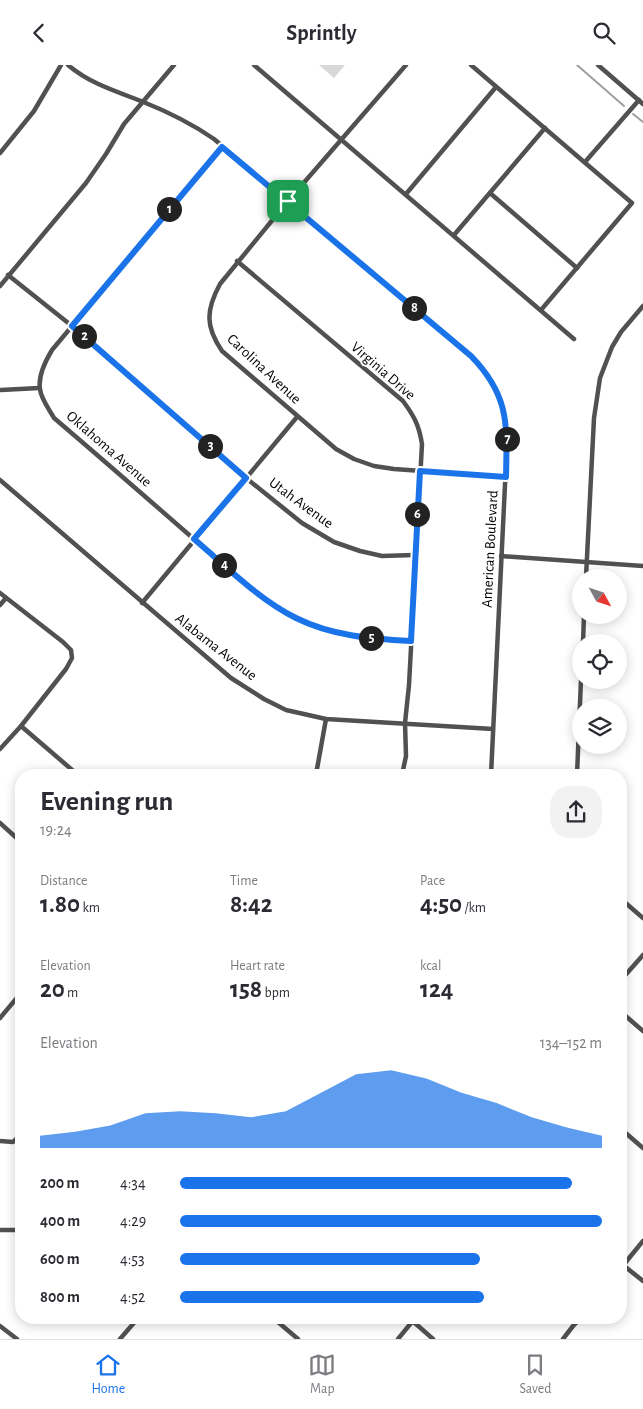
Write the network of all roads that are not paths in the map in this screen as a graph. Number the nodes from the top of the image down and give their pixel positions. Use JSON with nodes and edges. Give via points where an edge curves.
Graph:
{"nodes":[{"id":1,"x":61,"y":65,"type":"edge"},
{"id":2,"x":68,"y":65,"type":"edge"},
{"id":3,"x":174,"y":65,"type":"edge"},
{"id":4,"x":254,"y":65,"type":"edge"},
{"id":5,"x":406,"y":65,"type":"edge"},
{"id":6,"x":472,"y":65,"type":"edge"},
{"id":7,"x":598,"y":65,"type":"edge"},
{"id":8,"x":496,"y":87,"type":"junction"},
{"id":9,"x":142,"y":102,"type":"junction"},
{"id":10,"x":641,"y":102,"type":"edge"},
{"id":11,"x":545,"y":129,"type":"junction"},
{"id":12,"x":342,"y":140,"type":"junction"},
{"id":13,"x":222,"y":147,"type":"junction"},
{"id":14,"x":0,"y":153,"type":"edge"},
{"id":15,"x":585,"y":162,"type":"junction"},
{"id":16,"x":490,"y":193,"type":"junction"},
{"id":17,"x":406,"y":194,"type":"junction"},
{"id":18,"x":288,"y":201,"type":"junction"},
{"id":19,"x":454,"y":235,"type":"junction"},
{"id":20,"x":237,"y":261,"type":"junction"},
{"id":21,"x":577,"y":268,"type":"junction"},
{"id":22,"x":8,"y":275,"type":"junction"},
{"id":23,"x":0,"y":285,"type":"edge"},
{"id":24,"x":643,"y":305,"type":"edge"},
{"id":25,"x":541,"y":310,"type":"junction"},
{"id":26,"x":72,"y":326,"type":"junction"},
{"id":27,"x":574,"y":339,"type":"dead end"},
{"id":28,"x":40,"y":388,"type":"junction"},
{"id":29,"x":2,"y":390,"type":"dead end"},
{"id":30,"x":297,"y":417,"type":"junction"},
{"id":31,"x":420,"y":471,"type":"junction"},
{"id":32,"x":506,"y":477,"type":"junction"},
{"id":33,"x":246,"y":478,"type":"junction"},
{"id":34,"x":0,"y":480,"type":"edge"},
{"id":35,"x":194,"y":539,"type":"junction"},
{"id":36,"x":414,"y":555,"type":"junction"},
{"id":37,"x":501,"y":557,"type":"junction"},
{"id":38,"x":587,"y":561,"type":"junction"},
{"id":39,"x":643,"y":566,"type":"edge"},
{"id":40,"x":586,"y":569,"type":"edge"},
{"id":41,"x":0,"y":593,"type":"edge"},
{"id":42,"x":6,"y":598,"type":"junction"},
{"id":43,"x":142,"y":603,"type":"junction"},
{"id":44,"x":0,"y":605,"type":"edge"},
{"id":45,"x":411,"y":641,"type":"junction"},
{"id":46,"x":581,"y":689,"type":"edge"},
{"id":47,"x":326,"y":719,"type":"junction"},
{"id":48,"x":405,"y":723,"type":"junction"},
{"id":49,"x":21,"y":726,"type":"junction"},
{"id":50,"x":493,"y":729,"type":"junction"},
{"id":51,"x":0,"y":749,"type":"edge"},
{"id":52,"x":71,"y":769,"type":"edge"},
{"id":53,"x":317,"y":769,"type":"edge"},
{"id":54,"x":403,"y":769,"type":"edge"},
{"id":55,"x":491,"y":769,"type":"edge"},
{"id":56,"x":577,"y":769,"type":"edge"},
{"id":57,"x":0,"y":823,"type":"edge"},
{"id":58,"x":15,"y":837,"type":"edge"},
{"id":59,"x":627,"y":904,"type":"edge"},
{"id":60,"x":643,"y":918,"type":"edge"},
{"id":61,"x":643,"y":955,"type":"edge"},
{"id":62,"x":627,"y":973,"type":"edge"},
{"id":63,"x":15,"y":1000,"type":"edge"},
{"id":64,"x":627,"y":1017,"type":"edge"},
{"id":65,"x":0,"y":1018,"type":"edge"},
{"id":66,"x":643,"y":1031,"type":"edge"},
{"id":67,"x":627,"y":1134,"type":"edge"},
{"id":68,"x":15,"y":1140,"type":"edge"},
{"id":69,"x":0,"y":1141,"type":"edge"},
{"id":70,"x":643,"y":1148,"type":"edge"},
{"id":71,"x":0,"y":1230,"type":"edge"},
{"id":72,"x":15,"y":1230,"type":"edge"},
{"id":73,"x":643,"y":1241,"type":"edge"},
{"id":74,"x":627,"y":1259,"type":"edge"},
{"id":75,"x":627,"y":1269,"type":"edge"},
{"id":76,"x":643,"y":1281,"type":"edge"},
{"id":77,"x":133,"y":1324,"type":"edge"},
{"id":78,"x":280,"y":1324,"type":"edge"},
{"id":79,"x":411,"y":1324,"type":"edge"},
{"id":80,"x":418,"y":1324,"type":"edge"},
{"id":81,"x":575,"y":1324,"type":"edge"},
{"id":82,"x":0,"y":1326,"type":"edge"},
{"id":83,"x":17,"y":1339,"type":"edge"},
{"id":84,"x":120,"y":1339,"type":"edge"},
{"id":85,"x":298,"y":1339,"type":"edge"},
{"id":86,"x":398,"y":1339,"type":"edge"},
{"id":87,"x":433,"y":1339,"type":"edge"},
{"id":88,"x":563,"y":1339,"type":"edge"}],
"edges":[{"from":1,"to":14,"type":"street","via":[[34,111]]},
{"from":2,"to":9,"type":"street","name":"American Boulevard","via":[[88,80]]},
{"from":3,"to":9,"type":"street"},
{"from":4,"to":12,"type":"street"},
{"from":5,"to":12,"type":"street","name":"Carolina Avenue"},
{"from":6,"to":8,"type":"street"},
{"from":7,"to":10,"type":"street"},
{"from":8,"to":11,"type":"street"},
{"from":8,"to":17,"type":"street"},
{"from":9,"to":13,"type":"street","name":"American Boulevard","via":[[201,130]]},
{"from":9,"to":22,"type":"street","via":[[86,183]]},
{"from":10,"to":15,"type":"street"},
{"from":11,"to":15,"type":"street"},
{"from":11,"to":16,"type":"street"},
{"from":12,"to":17,"type":"street"},
{"from":12,"to":18,"type":"street","name":"Carolina Avenue"},
{"from":13,"to":18,"type":"street","name":"American Boulevard"},
{"from":13,"to":26,"type":"street"},
{"from":15,"to":21,"type":"street","via":[[632,203]]},
{"from":16,"to":19,"type":"street"},
{"from":16,"to":21,"type":"street"},
{"from":17,"to":19,"type":"street"},
{"from":18,"to":20,"type":"street","name":"Carolina Avenue"},
{"from":18,"to":32,"type":"street","name":"American Boulevard","via":[[485,370],[495,386],[504,413]]},
{"from":19,"to":25,"type":"street"},
{"from":20,"to":30,"type":"street","name":"Carolina Avenue","via":[[211,299],[209,319],[213,338],[222,351]]},
{"from":20,"to":31,"type":"street","name":"Virginia Drive","via":[[403,401],[419,427],[422,444]]},
{"from":21,"to":25,"type":"street"},
{"from":22,"to":23,"type":"street"},
{"from":22,"to":26,"type":"street","name":"Utah Avenue"},
{"from":24,"to":38,"type":"street","via":[[621,331],[600,378],[595,405]]},
{"from":25,"to":27,"type":"street"},
{"from":26,"to":28,"type":"street","via":[[46,360]]},
{"from":26,"to":33,"type":"street","name":"Utah Avenue"},
{"from":28,"to":29,"type":"street"},
{"from":28,"to":35,"type":"street","name":"Oklahoma Avenue","via":[[54,418]]},
{"from":30,"to":31,"type":"street","name":"Carolina Avenue","via":[[336,449],[354,459],[374,466]]},
{"from":30,"to":33,"type":"street"},
{"from":31,"to":32,"type":"street","name":"Carolina Avenue"},
{"from":31,"to":36,"type":"street","name":"Virginia Drive"},
{"from":32,"to":37,"type":"street","name":"American Boulevard"},
{"from":33,"to":35,"type":"street"},
{"from":33,"to":36,"type":"street","name":"Utah Avenue","via":[[302,523],[334,542],[382,556]]},
{"from":34,"to":43,"type":"street","name":"Alabama Avenue"},
{"from":35,"to":43,"type":"street"},
{"from":35,"to":45,"type":"street","name":"Oklahoma Avenue","via":[[267,600],[296,618],[364,638]]},
{"from":36,"to":45,"type":"street","name":"Virginia Drive"},
{"from":37,"to":38,"type":"street"},
{"from":37,"to":50,"type":"street","name":"American Boulevard"},
{"from":38,"to":39,"type":"street"},
{"from":38,"to":40,"type":"street"},
{"from":41,"to":42,"type":"street"},
{"from":42,"to":44,"type":"street"},
{"from":42,"to":49,"type":"street","via":[[71,650],[72,658]]},
{"from":43,"to":47,"type":"street","name":"Alabama Avenue","via":[[231,678],[264,699],[286,709]]},
{"from":45,"to":48,"type":"street","name":"Virginia Drive"},
{"from":46,"to":56,"type":"street"},
{"from":47,"to":48,"type":"street","name":"Alabama Avenue"},
{"from":47,"to":53,"type":"street"},
{"from":48,"to":50,"type":"street","name":"Alabama Avenue"},
{"from":48,"to":54,"type":"street","name":"Virginia Drive"},
{"from":49,"to":51,"type":"street"},
{"from":49,"to":52,"type":"street"},
{"from":50,"to":55,"type":"street","name":"American Boulevard"},
{"from":57,"to":58,"type":"street"},
{"from":59,"to":60,"type":"street"},
{"from":61,"to":62,"type":"street"},
{"from":63,"to":65,"type":"street"},
{"from":64,"to":66,"type":"street"},
{"from":67,"to":70,"type":"street"},
{"from":68,"to":69,"type":"street"},
{"from":71,"to":72,"type":"street"},
{"from":73,"to":74,"type":"street"},
{"from":75,"to":76,"type":"street"},
{"from":77,"to":84,"type":"street"},
{"from":78,"to":85,"type":"street"},
{"from":79,"to":86,"type":"street"},
{"from":80,"to":87,"type":"street"},
{"from":81,"to":88,"type":"street"},
{"from":82,"to":83,"type":"street"}]}
